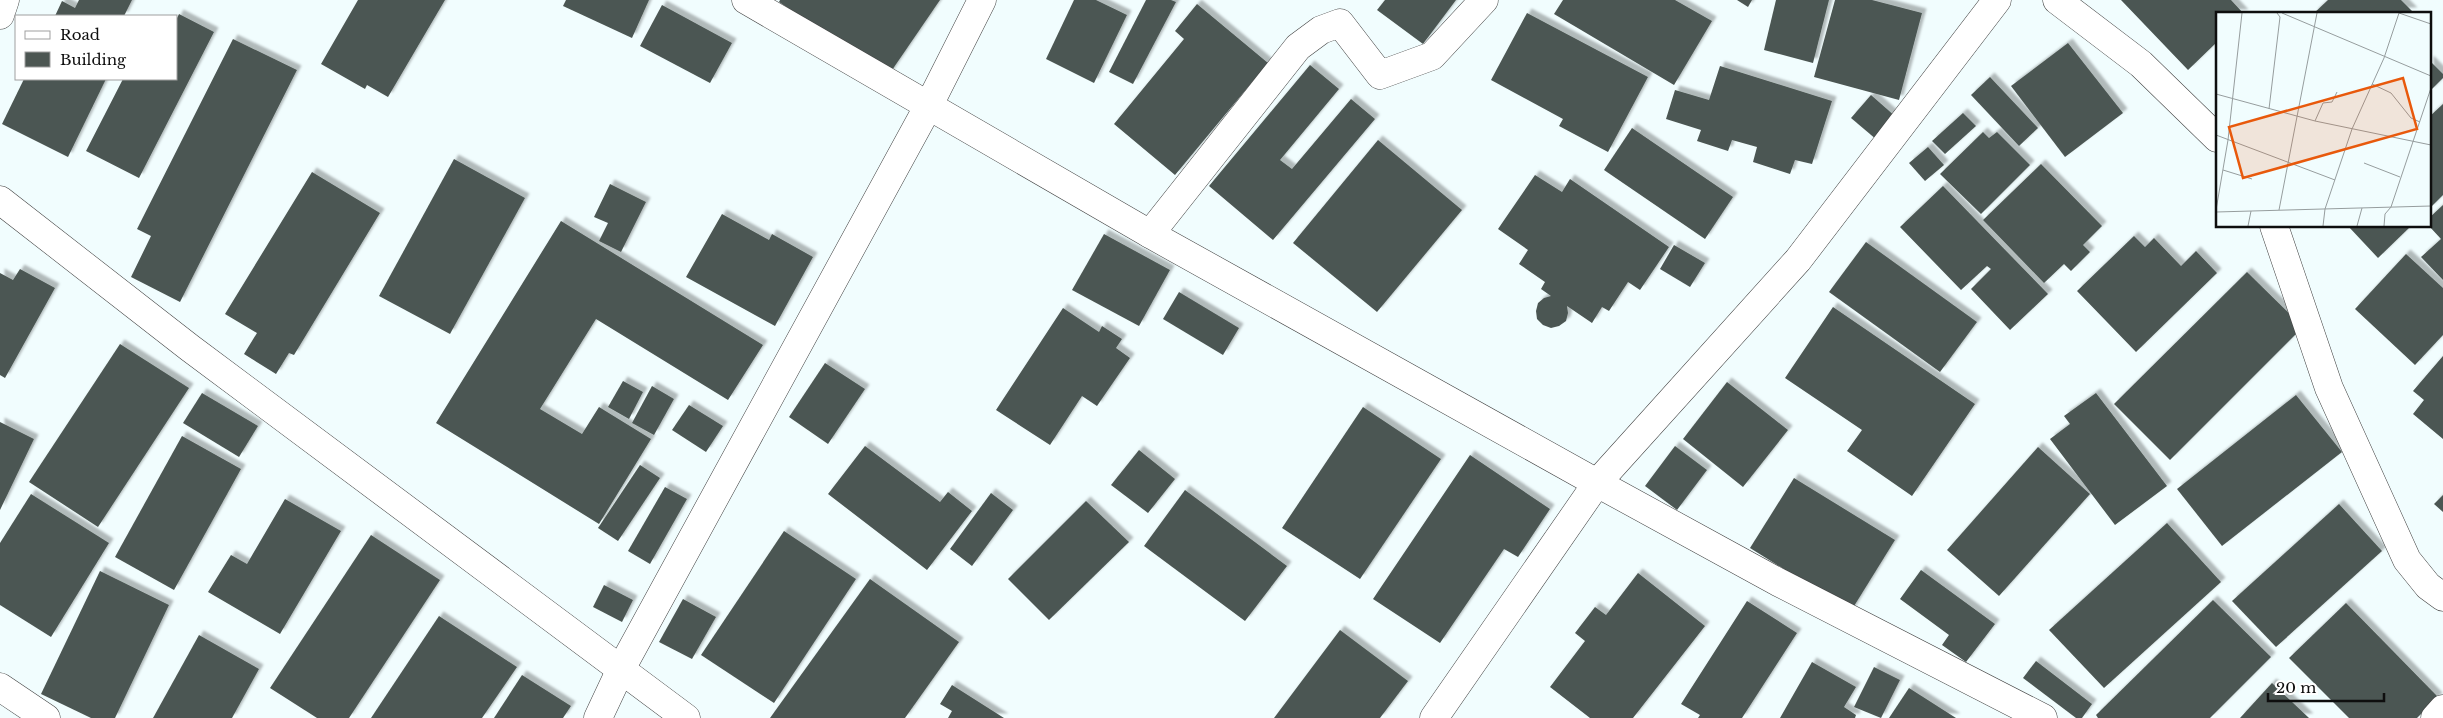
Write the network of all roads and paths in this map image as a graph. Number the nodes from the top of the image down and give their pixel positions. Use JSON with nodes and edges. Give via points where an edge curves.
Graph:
{"nodes":[{"id":1,"x":5,"y":0,"type":"edge"},
{"id":2,"x":746,"y":0,"type":"edge"},
{"id":3,"x":982,"y":0,"type":"edge"},
{"id":4,"x":1484,"y":0,"type":"edge"},
{"id":5,"x":1996,"y":0,"type":"edge"},
{"id":6,"x":2057,"y":0,"type":"edge"},
{"id":7,"x":0,"y":15,"type":"edge"},
{"id":8,"x":928,"y":105,"type":"junction"},
{"id":9,"x":2216,"y":137,"type":"edge"},
{"id":10,"x":0,"y":200,"type":"edge"},
{"id":11,"x":2275,"y":228,"type":"edge"},
{"id":12,"x":1150,"y":234,"type":"junction"},
{"id":13,"x":1597,"y":483,"type":"junction"},
{"id":14,"x":2443,"y":597,"type":"edge"},
{"id":15,"x":621,"y":669,"type":"junction"},
{"id":16,"x":0,"y":687,"type":"edge"},
{"id":17,"x":2443,"y":709,"type":"edge"},
{"id":18,"x":46,"y":718,"type":"edge"},
{"id":19,"x":598,"y":718,"type":"edge"},
{"id":20,"x":686,"y":718,"type":"edge"},
{"id":21,"x":1434,"y":718,"type":"edge"},
{"id":22,"x":2043,"y":718,"type":"edge"},
{"id":23,"x":2435,"y":718,"type":"edge"}],
"edges":[{"from":1,"to":7,"type":"street"},
{"from":2,"to":8,"type":"street"},
{"from":3,"to":8,"type":"street"},
{"from":4,"to":12,"type":"street","via":[[1432,56],[1380,75],[1340,23],[1321,30],[1298,47]]},
{"from":5,"to":13,"type":"street","via":[[1798,260]]},
{"from":6,"to":9,"type":"street","via":[[2141,64]]},
{"from":8,"to":12,"type":"street"},
{"from":8,"to":15,"type":"street"},
{"from":10,"to":15,"type":"street","via":[[190,348]]},
{"from":11,"to":14,"type":"street","via":[[2329,388],[2407,560],[2428,586]]},
{"from":12,"to":13,"type":"street"},
{"from":13,"to":21,"type":"street"},
{"from":13,"to":22,"type":"street","via":[[1787,587]]},
{"from":15,"to":19,"type":"street"},
{"from":15,"to":20,"type":"street"},
{"from":16,"to":18,"type":"street"},
{"from":17,"to":23,"type":"street"}]}
